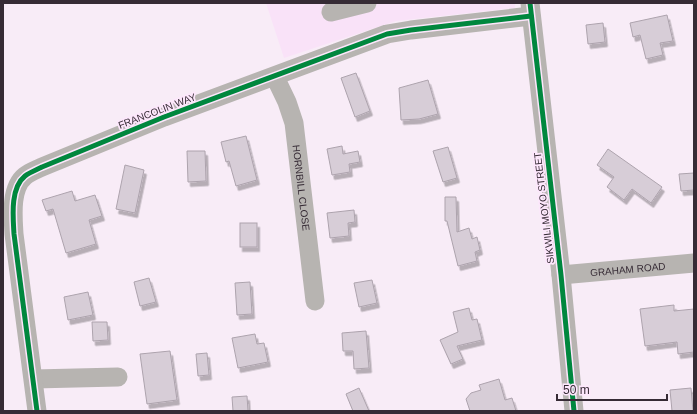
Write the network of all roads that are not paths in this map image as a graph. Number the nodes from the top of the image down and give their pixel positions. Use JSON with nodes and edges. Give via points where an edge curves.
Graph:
{"nodes":[{"id":1,"x":367,"y":3,"type":"edge"},
{"id":2,"x":530,"y":9,"type":"edge"},
{"id":3,"x":332,"y":12,"type":"dead end"},
{"id":4,"x":275,"y":77,"type":"junction"},
{"id":5,"x":694,"y":263,"type":"edge"},
{"id":6,"x":561,"y":275,"type":"junction"},
{"id":7,"x":315,"y":301,"type":"dead end"},
{"id":8,"x":118,"y":377,"type":"dead end"},
{"id":9,"x":34,"y":379,"type":"junction"},
{"id":10,"x":37,"y":411,"type":"edge"},
{"id":11,"x":574,"y":411,"type":"edge"}],
"edges":[{"from":1,"to":3,"type":"street"},
{"from":2,"to":4,"type":"street","name":"FRANCOLIN WAY","via":[[387,34]]},
{"from":2,"to":6,"type":"street","name":"SIKWILI MOYO STREET"},
{"from":4,"to":7,"type":"street","name":"HORNBILL CLOSE","via":[[294,123]]},
{"from":4,"to":9,"type":"street","name":"FRANCOLIN WAY","via":[[157,120],[24,176],[16,191],[13,228]]},
{"from":5,"to":6,"type":"street","name":"GRAHAM ROAD"},
{"from":6,"to":11,"type":"street","name":"SIKWILI MOYO STREET"},
{"from":8,"to":9,"type":"street"},
{"from":9,"to":10,"type":"street","name":"FRANCOLIN WAY"}]}
